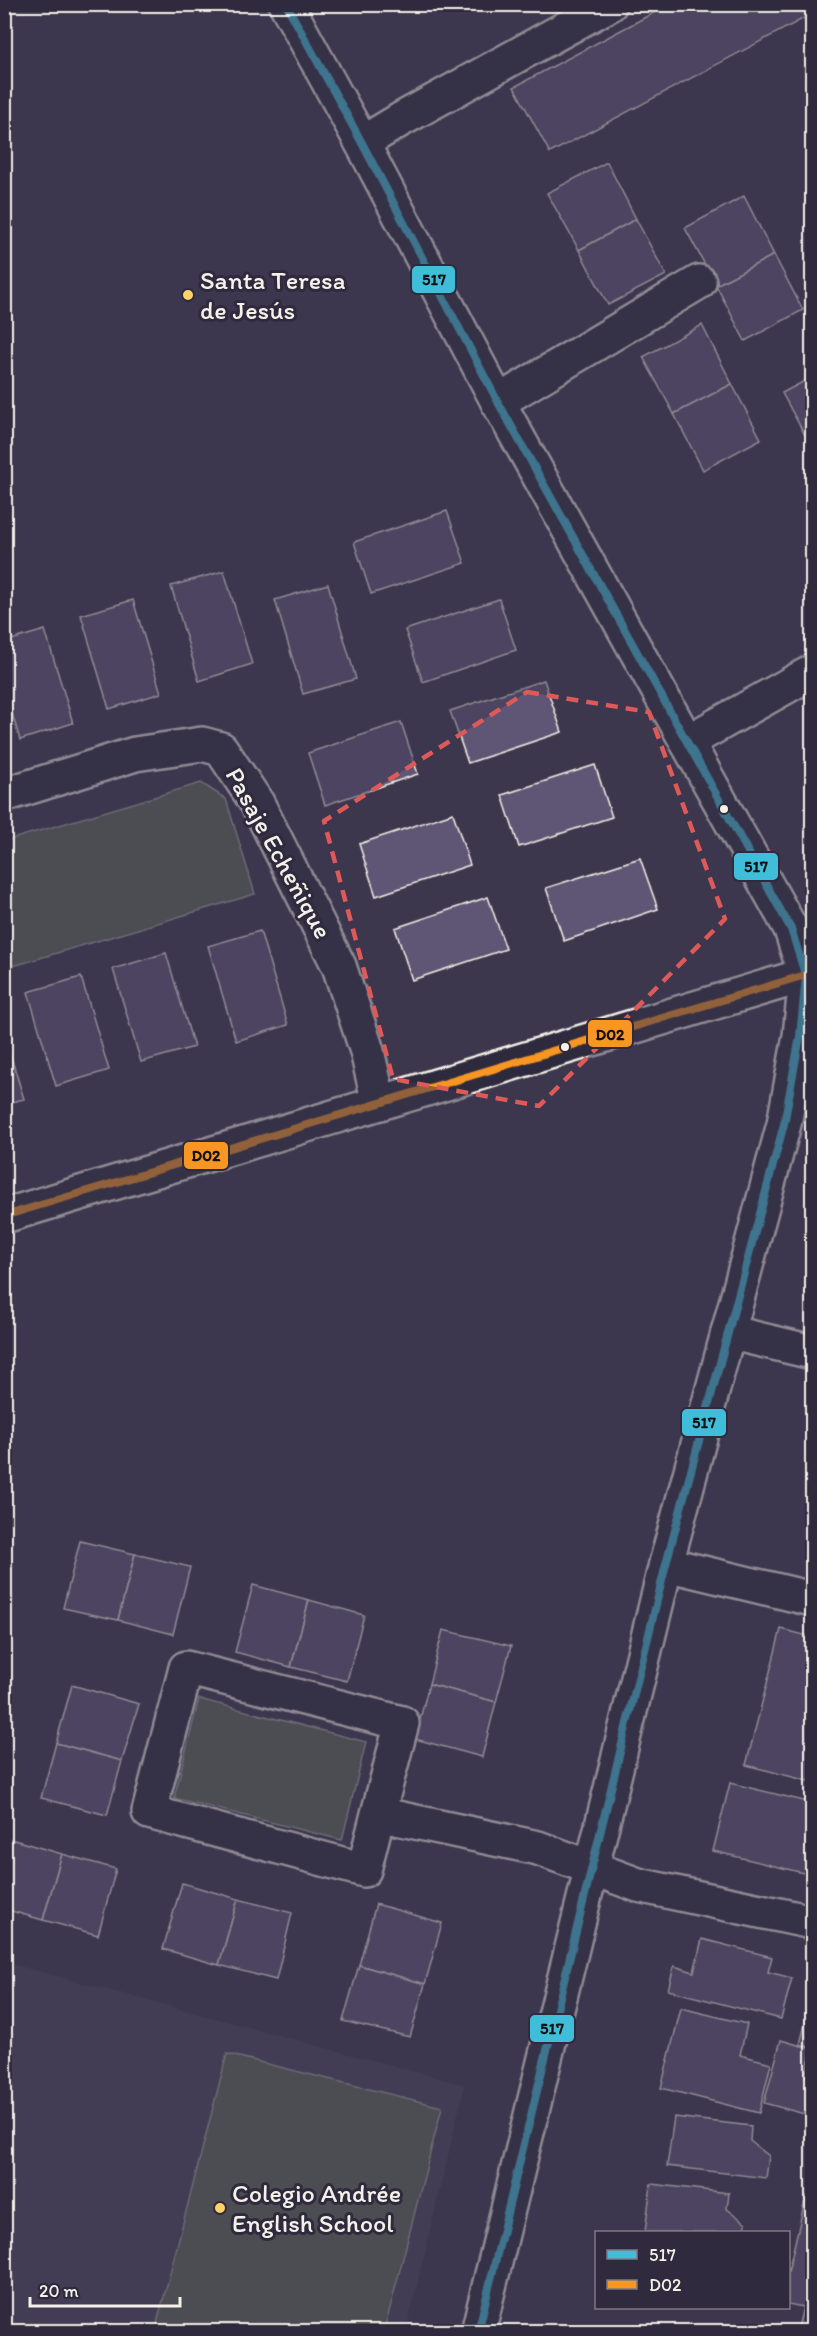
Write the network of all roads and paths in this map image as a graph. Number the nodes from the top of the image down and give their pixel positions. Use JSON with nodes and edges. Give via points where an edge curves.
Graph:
{"nodes":[{"id":1,"x":286,"y":4,"type":"edge"},
{"id":2,"x":610,"y":4,"type":"edge"},
{"id":3,"x":362,"y":143,"type":"junction"},
{"id":4,"x":699,"y":282,"type":"dead end"},
{"id":5,"x":498,"y":402,"type":"junction"},
{"id":6,"x":813,"y":672,"type":"edge"},
{"id":7,"x":687,"y":742,"type":"junction"},
{"id":8,"x":4,"y":795,"type":"edge"},
{"id":9,"x":809,"y":975,"type":"edge"},
{"id":10,"x":379,"y":1103,"type":"junction"},
{"id":11,"x":4,"y":1216,"type":"edge"},
{"id":12,"x":728,"y":1332,"type":"junction"},
{"id":13,"x":813,"y":1352,"type":"edge"},
{"id":14,"x":666,"y":1564,"type":"junction"},
{"id":15,"x":813,"y":1599,"type":"edge"},
{"id":16,"x":378,"y":1814,"type":"junction"},
{"id":17,"x":592,"y":1869,"type":"junction"},
{"id":18,"x":813,"y":1922,"type":"edge"},
{"id":19,"x":478,"y":2331,"type":"edge"}],
"edges":[{"from":1,"to":3,"type":"street"},
{"from":2,"to":3,"type":"street"},
{"from":3,"to":5,"type":"street"},
{"from":4,"to":5,"type":"street"},
{"from":5,"to":7,"type":"street"},
{"from":6,"to":7,"type":"street"},
{"from":7,"to":9,"type":"street","via":[[791,929]]},
{"from":8,"to":10,"type":"street","name":"Pasaje Echeñique","via":[[135,754],[202,744],[221,749],[257,802],[339,966],[368,1051]]},
{"from":9,"to":10,"type":"street"},
{"from":9,"to":12,"type":"street","via":[[784,1124]]},
{"from":10,"to":11,"type":"street"},
{"from":12,"to":13,"type":"street"},
{"from":12,"to":14,"type":"street"},
{"from":14,"to":15,"type":"street"},
{"from":14,"to":17,"type":"street"},
{"from":16,"to":16,"type":"street","via":[[363,1870],[149,1812],[186,1668],[402,1724]]},
{"from":16,"to":17,"type":"street","via":[[538,1848]]},
{"from":17,"to":18,"type":"street","via":[[638,1885]]},
{"from":17,"to":19,"type":"street"}]}
